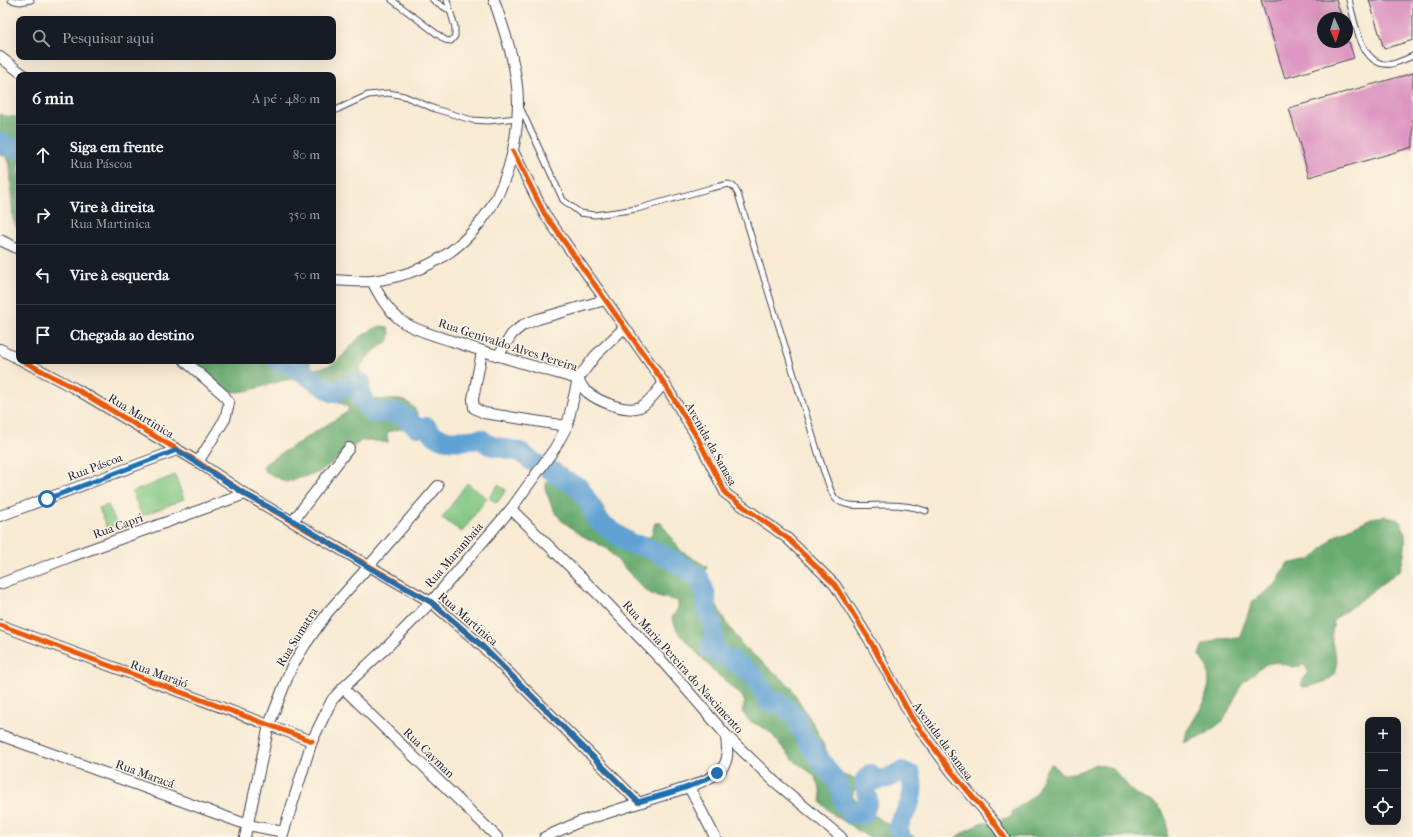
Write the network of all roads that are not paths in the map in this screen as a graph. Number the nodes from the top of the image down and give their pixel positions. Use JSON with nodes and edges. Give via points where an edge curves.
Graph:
{"nodes":[{"id":1,"x":11,"y":0,"type":"edge"},
{"id":2,"x":31,"y":0,"type":"edge"},
{"id":3,"x":392,"y":0,"type":"edge"},
{"id":4,"x":433,"y":0,"type":"edge"},
{"id":5,"x":447,"y":0,"type":"edge"},
{"id":6,"x":494,"y":0,"type":"edge"},
{"id":7,"x":1349,"y":0,"type":"edge"},
{"id":8,"x":450,"y":12,"type":"junction"},
{"id":9,"x":1413,"y":56,"type":"edge"},
{"id":10,"x":0,"y":57,"type":"edge"},
{"id":11,"x":20,"y":72,"type":"edge"},
{"id":12,"x":518,"y":102,"type":"junction"},
{"id":13,"x":336,"y":110,"type":"edge"},
{"id":14,"x":517,"y":118,"type":"junction"},
{"id":15,"x":512,"y":151,"type":"junction"},
{"id":16,"x":0,"y":240,"type":"edge"},
{"id":17,"x":16,"y":248,"type":"edge"},
{"id":18,"x":336,"y":280,"type":"edge"},
{"id":19,"x":372,"y":281,"type":"junction"},
{"id":20,"x":605,"y":300,"type":"junction"},
{"id":21,"x":624,"y":328,"type":"junction"},
{"id":22,"x":0,"y":349,"type":"edge"},
{"id":23,"x":482,"y":352,"type":"junction"},
{"id":24,"x":498,"y":356,"type":"junction"},
{"id":25,"x":16,"y":357,"type":"edge"},
{"id":26,"x":29,"y":364,"type":"edge"},
{"id":27,"x":188,"y":364,"type":"edge"},
{"id":28,"x":578,"y":379,"type":"junction"},
{"id":29,"x":664,"y":383,"type":"junction"},
{"id":30,"x":566,"y":426,"type":"junction"},
{"id":31,"x":349,"y":448,"type":"dead end"},
{"id":32,"x":177,"y":450,"type":"junction"},
{"id":33,"x":198,"y":462,"type":"junction"},
{"id":34,"x":438,"y":486,"type":"dead end"},
{"id":35,"x":245,"y":494,"type":"junction"},
{"id":36,"x":511,"y":509,"type":"junction"},
{"id":37,"x":926,"y":511,"type":"dead end"},
{"id":38,"x":0,"y":516,"type":"edge"},
{"id":39,"x":294,"y":521,"type":"junction"},
{"id":40,"x":368,"y":567,"type":"junction"},
{"id":41,"x":0,"y":584,"type":"edge"},
{"id":42,"x":431,"y":602,"type":"junction"},
{"id":43,"x":0,"y":625,"type":"edge"},
{"id":44,"x":343,"y":688,"type":"junction"},
{"id":45,"x":268,"y":725,"type":"junction"},
{"id":46,"x":0,"y":735,"type":"edge"},
{"id":47,"x":726,"y":735,"type":"junction"},
{"id":48,"x":312,"y":741,"type":"junction"},
{"id":49,"x":689,"y":787,"type":"junction"},
{"id":50,"x":638,"y":802,"type":"junction"},
{"id":51,"x":248,"y":824,"type":"junction"},
{"id":52,"x":283,"y":835,"type":"edge"},
{"id":53,"x":245,"y":837,"type":"edge"},
{"id":54,"x":497,"y":837,"type":"edge"},
{"id":55,"x":545,"y":837,"type":"edge"},
{"id":56,"x":715,"y":837,"type":"edge"},
{"id":57,"x":841,"y":837,"type":"edge"},
{"id":58,"x":1004,"y":837,"type":"edge"}],
"edges":[{"from":1,"to":2,"type":"lane"},
{"from":3,"to":8,"type":"lane","via":[[448,41],[455,36]]},
{"from":4,"to":8,"type":"lane"},
{"from":5,"to":8,"type":"lane"},
{"from":6,"to":12,"type":"street","via":[[515,72]]},
{"from":7,"to":9,"type":"lane","via":[[1361,43],[1369,57],[1378,63],[1392,64]]},
{"from":10,"to":11,"type":"street"},
{"from":12,"to":14,"type":"street"},
{"from":12,"to":37,"type":"lane","via":[[563,200],[580,213],[595,215],[637,209],[711,188],[729,184],[734,187],[824,472],[835,498],[853,506],[889,505]]},
{"from":13,"to":14,"type":"lane","via":[[368,95],[389,93],[472,120]]},
{"from":14,"to":15,"type":"street"},
{"from":15,"to":19,"type":"street","via":[[502,188],[477,229],[461,245],[416,270]]},
{"from":15,"to":20,"type":"street","name":"Avenida da Sanasa","via":[[544,213]]},
{"from":16,"to":17,"type":"street"},
{"from":18,"to":19,"type":"street"},
{"from":19,"to":23,"type":"street","name":"Rua Genivaldo Alves Pereira","via":[[384,304],[404,322]]},
{"from":20,"to":21,"type":"street","name":"Avenida da Sanasa"},
{"from":20,"to":24,"type":"street","via":[[538,319],[523,326],[512,334]]},
{"from":21,"to":28,"type":"street","name":"Rua Marambaia","via":[[595,356]]},
{"from":21,"to":29,"type":"street","name":"Avenida da Sanasa"},
{"from":22,"to":25,"type":"street"},
{"from":23,"to":24,"type":"street","name":"Rua Genivaldo Alves Pereira"},
{"from":23,"to":30,"type":"street","via":[[473,399],[474,408],[484,413]]},
{"from":24,"to":28,"type":"street","name":"Rua Genivaldo Alves Pereira"},
{"from":26,"to":32,"type":"street","name":"Rua Martinica","via":[[76,389]]},
{"from":27,"to":33,"type":"street","via":[[224,395],[229,404],[226,419]]},
{"from":28,"to":29,"type":"street","name":"Rua Genivaldo Alves Pereira","via":[[592,396],[629,409],[643,406]]},
{"from":28,"to":30,"type":"street","name":"Rua Marambaia"},
{"from":29,"to":58,"type":"street","name":"Avenida da Sanasa","via":[[726,494],[787,538],[835,586],[869,639],[912,718],[950,771]]},
{"from":30,"to":36,"type":"street","name":"Rua Marambaia","via":[[556,448]]},
{"from":31,"to":39,"type":"street"},
{"from":32,"to":33,"type":"street","name":"Rua Martinica"},
{"from":32,"to":38,"type":"street","name":"Rua Páscoa"},
{"from":33,"to":35,"type":"street","name":"Rua Martinica"},
{"from":34,"to":40,"type":"street","name":"Rua Sumatra"},
{"from":35,"to":39,"type":"street","name":"Rua Martinica"},
{"from":35,"to":41,"type":"street","name":"Rua Capri"},
{"from":36,"to":42,"type":"street","name":"Rua Marambaia"},
{"from":36,"to":47,"type":"street","name":"Rua Maria Pereira do Nascimento","via":[[632,629]]},
{"from":39,"to":40,"type":"street","name":"Rua Martinica"},
{"from":40,"to":42,"type":"street","name":"Rua Martinica"},
{"from":40,"to":45,"type":"street","name":"Rua Sumatra","via":[[328,612],[305,645],[291,668]]},
{"from":42,"to":44,"type":"street","name":"Rua Marambaia"},
{"from":42,"to":50,"type":"street","name":"Rua Martinica","via":[[481,645]]},
{"from":43,"to":45,"type":"street","name":"Rua Marajó"},
{"from":44,"to":48,"type":"street","name":"Rua Marambaia","via":[[332,700]]},
{"from":44,"to":54,"type":"street","name":"Rua Cayman"},
{"from":45,"to":48,"type":"street","name":"Rua Marajó"},
{"from":45,"to":51,"type":"street","name":"Rua Sumatra"},
{"from":46,"to":51,"type":"street","name":"Rua Maracá"},
{"from":47,"to":49,"type":"street","via":[[727,758],[723,766],[717,773]]},
{"from":47,"to":57,"type":"street","name":"Rua Maria Pereira do Nascimento","via":[[775,782]]},
{"from":48,"to":52,"type":"street","name":"Rua Marambaia"},
{"from":49,"to":50,"type":"street"},
{"from":49,"to":56,"type":"street"},
{"from":50,"to":55,"type":"street","via":[[579,822]]},
{"from":51,"to":52,"type":"street","name":"Rua Maracá"},
{"from":51,"to":53,"type":"street","name":"Rua Sumatra"}]}
